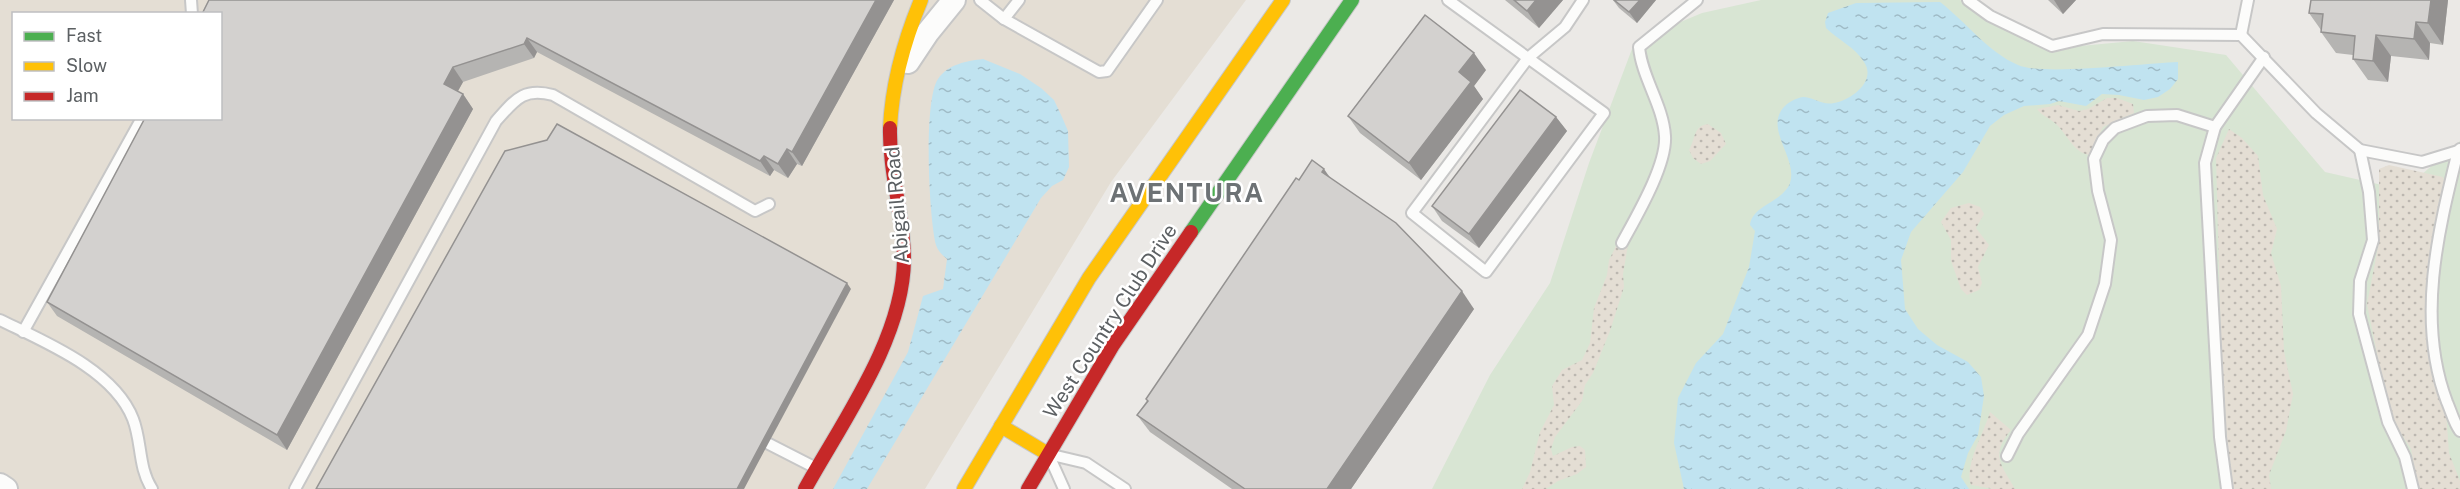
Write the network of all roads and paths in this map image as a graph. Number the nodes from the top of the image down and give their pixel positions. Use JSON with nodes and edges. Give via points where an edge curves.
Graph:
{"nodes":[{"id":1,"x":921,"y":0,"type":"edge"},
{"id":2,"x":938,"y":0,"type":"edge"},
{"id":3,"x":954,"y":0,"type":"edge"},
{"id":4,"x":980,"y":0,"type":"edge"},
{"id":5,"x":1019,"y":0,"type":"edge"},
{"id":6,"x":1157,"y":0,"type":"edge"},
{"id":7,"x":1283,"y":0,"type":"edge"},
{"id":8,"x":1352,"y":0,"type":"edge"},
{"id":9,"x":1448,"y":0,"type":"edge"},
{"id":10,"x":1583,"y":0,"type":"edge"},
{"id":11,"x":1697,"y":0,"type":"edge"},
{"id":12,"x":1968,"y":0,"type":"edge"},
{"id":13,"x":2248,"y":0,"type":"edge"},
{"id":14,"x":1004,"y":19,"type":"junction"},
{"id":15,"x":927,"y":32,"type":"junction"},
{"id":16,"x":2241,"y":35,"type":"junction"},
{"id":17,"x":2264,"y":57,"type":"junction"},
{"id":18,"x":1528,"y":58,"type":"junction"},
{"id":19,"x":897,"y":79,"type":"junction"},
{"id":20,"x":141,"y":120,"type":"edge"},
{"id":21,"x":2215,"y":127,"type":"junction"},
{"id":22,"x":2360,"y":150,"type":"junction"},
{"id":23,"x":2459,"y":150,"type":"edge"},
{"id":24,"x":769,"y":204,"type":"dead end"},
{"id":25,"x":1622,"y":243,"type":"dead end"},
{"id":26,"x":0,"y":320,"type":"edge"},
{"id":27,"x":23,"y":332,"type":"junction"},
{"id":28,"x":1001,"y":426,"type":"junction"},
{"id":29,"x":2460,"y":431,"type":"edge"},
{"id":30,"x":770,"y":444,"type":"dead end"},
{"id":31,"x":1048,"y":454,"type":"junction"},
{"id":32,"x":2007,"y":456,"type":"dead end"},
{"id":33,"x":816,"y":468,"type":"junction"},
{"id":34,"x":0,"y":485,"type":"edge"},
{"id":35,"x":6,"y":489,"type":"edge"},
{"id":36,"x":152,"y":489,"type":"edge"},
{"id":37,"x":295,"y":489,"type":"edge"},
{"id":38,"x":805,"y":489,"type":"edge"},
{"id":39,"x":964,"y":489,"type":"edge"},
{"id":40,"x":1028,"y":489,"type":"edge"},
{"id":41,"x":1064,"y":489,"type":"edge"},
{"id":42,"x":1125,"y":489,"type":"edge"},
{"id":43,"x":2227,"y":489,"type":"edge"},
{"id":44,"x":2413,"y":489,"type":"edge"}],
"edges":[{"from":1,"to":19,"type":"street","name":"Abigail Road"},
{"from":2,"to":15,"type":"street","name":"Abigail Road"},
{"from":3,"to":15,"type":"street","name":"Abigail Road"},
{"from":4,"to":14,"type":"lane"},
{"from":5,"to":14,"type":"lane"},
{"from":6,"to":14,"type":"lane","via":[[1107,72],[1099,72]]},
{"from":7,"to":28,"type":"street","name":"West Country Club Drive","via":[[1101,260]]},
{"from":8,"to":31,"type":"street","name":"West Country Club Drive","via":[[1113,345]]},
{"from":9,"to":18,"type":"lane"},
{"from":10,"to":18,"type":"lane","via":[[1565,27]]},
{"from":11,"to":25,"type":"lane","via":[[1639,47],[1665,136],[1662,156],[1646,197]]},
{"from":12,"to":16,"type":"lane","via":[[1990,16],[2052,46],[2103,34]]},
{"from":13,"to":16,"type":"lane"},
{"from":15,"to":19,"type":"street","name":"Abigail Road"},
{"from":16,"to":17,"type":"lane"},
{"from":17,"to":21,"type":"lane"},
{"from":17,"to":22,"type":"lane","via":[[2316,113]]},
{"from":18,"to":18,"type":"lane","via":[[1604,113],[1486,272],[1412,213]]},
{"from":19,"to":33,"type":"street","name":"Abigail Road","via":[[891,104],[891,158],[903,243],[900,288],[883,344]]},
{"from":20,"to":27,"type":"lane"},
{"from":21,"to":32,"type":"lane","via":[[2177,115],[2147,116],[2115,128],[2103,140],[2094,159],[2111,240],[2105,284],[2088,335],[2018,434]]},
{"from":21,"to":43,"type":"lane","via":[[2205,163],[2220,437]]},
{"from":22,"to":23,"type":"lane","via":[[2422,162]]},
{"from":22,"to":44,"type":"lane","via":[[2373,240],[2360,281],[2359,314],[2388,422],[2405,457]]},
{"from":23,"to":29,"type":"lane","via":[[2435,256],[2431,329],[2441,386]]},
{"from":24,"to":37,"type":"lane","via":[[755,211],[553,95],[536,91],[515,100],[496,121]]},
{"from":26,"to":27,"type":"lane"},
{"from":27,"to":36,"type":"lane","via":[[96,373],[121,395],[134,422],[146,479]]},
{"from":28,"to":31,"type":"street"},
{"from":28,"to":39,"type":"street","name":"West Country Club Drive"},
{"from":30,"to":33,"type":"lane"},
{"from":31,"to":40,"type":"street","name":"West Country Club Drive"},
{"from":31,"to":41,"type":"lane"},
{"from":31,"to":42,"type":"lane","via":[[1086,463]]},
{"from":33,"to":38,"type":"street","name":"Abigail Road"},
{"from":34,"to":35,"type":"street"}]}
